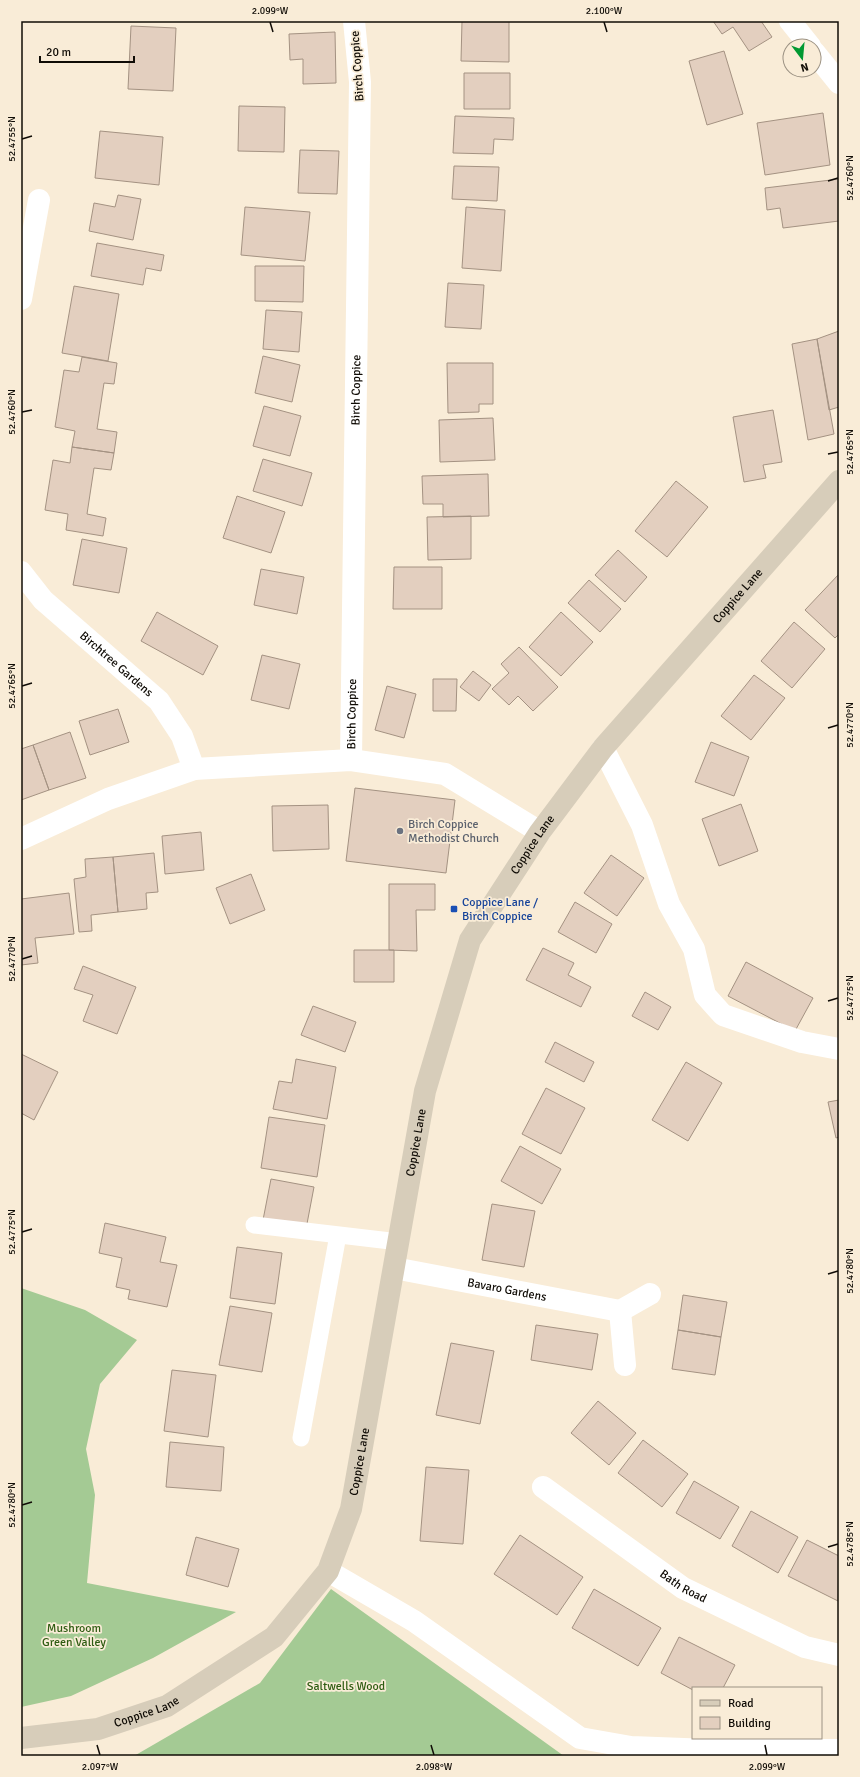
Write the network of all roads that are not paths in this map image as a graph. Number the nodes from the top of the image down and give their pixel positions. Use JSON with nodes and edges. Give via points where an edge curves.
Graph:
{"nodes":[{"id":1,"x":354,"y":21,"type":"edge"},
{"id":2,"x":790,"y":21,"type":"edge"},
{"id":3,"x":804,"y":38,"type":"edge"},
{"id":4,"x":822,"y":62,"type":"edge"},
{"id":5,"x":839,"y":83,"type":"edge"},
{"id":6,"x":39,"y":200,"type":"dead end"},
{"id":7,"x":21,"y":298,"type":"edge"},
{"id":8,"x":839,"y":481,"type":"edge"},
{"id":9,"x":21,"y":572,"type":"edge"},
{"id":10,"x":603,"y":748,"type":"junction"},
{"id":11,"x":351,"y":760,"type":"junction"},
{"id":12,"x":194,"y":769,"type":"junction"},
{"id":13,"x":540,"y":832,"type":"junction"},
{"id":14,"x":21,"y":840,"type":"edge"},
{"id":15,"x":839,"y":1049,"type":"edge"},
{"id":16,"x":254,"y":1225,"type":"dead end"},
{"id":17,"x":338,"y":1235,"type":"junction"},
{"id":18,"x":399,"y":1242,"type":"junction"},
{"id":19,"x":394,"y":1268,"type":"junction"},
{"id":20,"x":650,"y":1294,"type":"dead end"},
{"id":21,"x":620,"y":1311,"type":"junction"},
{"id":22,"x":625,"y":1365,"type":"dead end"},
{"id":23,"x":300,"y":1438,"type":"dead end"},
{"id":24,"x":543,"y":1488,"type":"dead end"},
{"id":25,"x":328,"y":1571,"type":"junction"},
{"id":26,"x":839,"y":1655,"type":"edge"},
{"id":27,"x":21,"y":1738,"type":"edge"},
{"id":28,"x":839,"y":1750,"type":"edge"}],
"edges":[{"from":1,"to":11,"type":"street","name":"Birch Coppice","via":[[360,82]]},
{"from":2,"to":3,"type":"street"},
{"from":4,"to":5,"type":"street"},
{"from":6,"to":7,"type":"street"},
{"from":8,"to":10,"type":"street","name":"Coppice Lane"},
{"from":9,"to":12,"type":"street","name":"Birchtree Gardens","via":[[43,600],[159,701],[182,736]]},
{"from":10,"to":13,"type":"street","name":"Coppice Lane"},
{"from":10,"to":15,"type":"street","via":[[642,825],[669,904],[694,949],[705,995],[723,1015],[802,1042]]},
{"from":11,"to":12,"type":"street","name":"Birch Coppice"},
{"from":11,"to":13,"type":"street","name":"Birch Coppice","via":[[445,774]]},
{"from":12,"to":14,"type":"street","name":"Birch Coppice","via":[[108,799]]},
{"from":13,"to":18,"type":"street","name":"Coppice Lane","via":[[470,940],[425,1091]]},
{"from":16,"to":17,"type":"lane"},
{"from":17,"to":18,"type":"lane"},
{"from":17,"to":23,"type":"lane"},
{"from":18,"to":19,"type":"street","name":"Coppice Lane"},
{"from":19,"to":21,"type":"street","name":"Bavaro Gardens"},
{"from":19,"to":25,"type":"street","name":"Coppice Lane","via":[[352,1509]]},
{"from":20,"to":21,"type":"street"},
{"from":21,"to":22,"type":"street"},
{"from":24,"to":26,"type":"street","name":"Bath Road","via":[[683,1588],[805,1647]]},
{"from":25,"to":27,"type":"street","name":"Coppice Lane","via":[[274,1637],[167,1706],[98,1729]]},
{"from":25,"to":28,"type":"street","via":[[414,1621],[580,1738],[631,1747]]}]}
